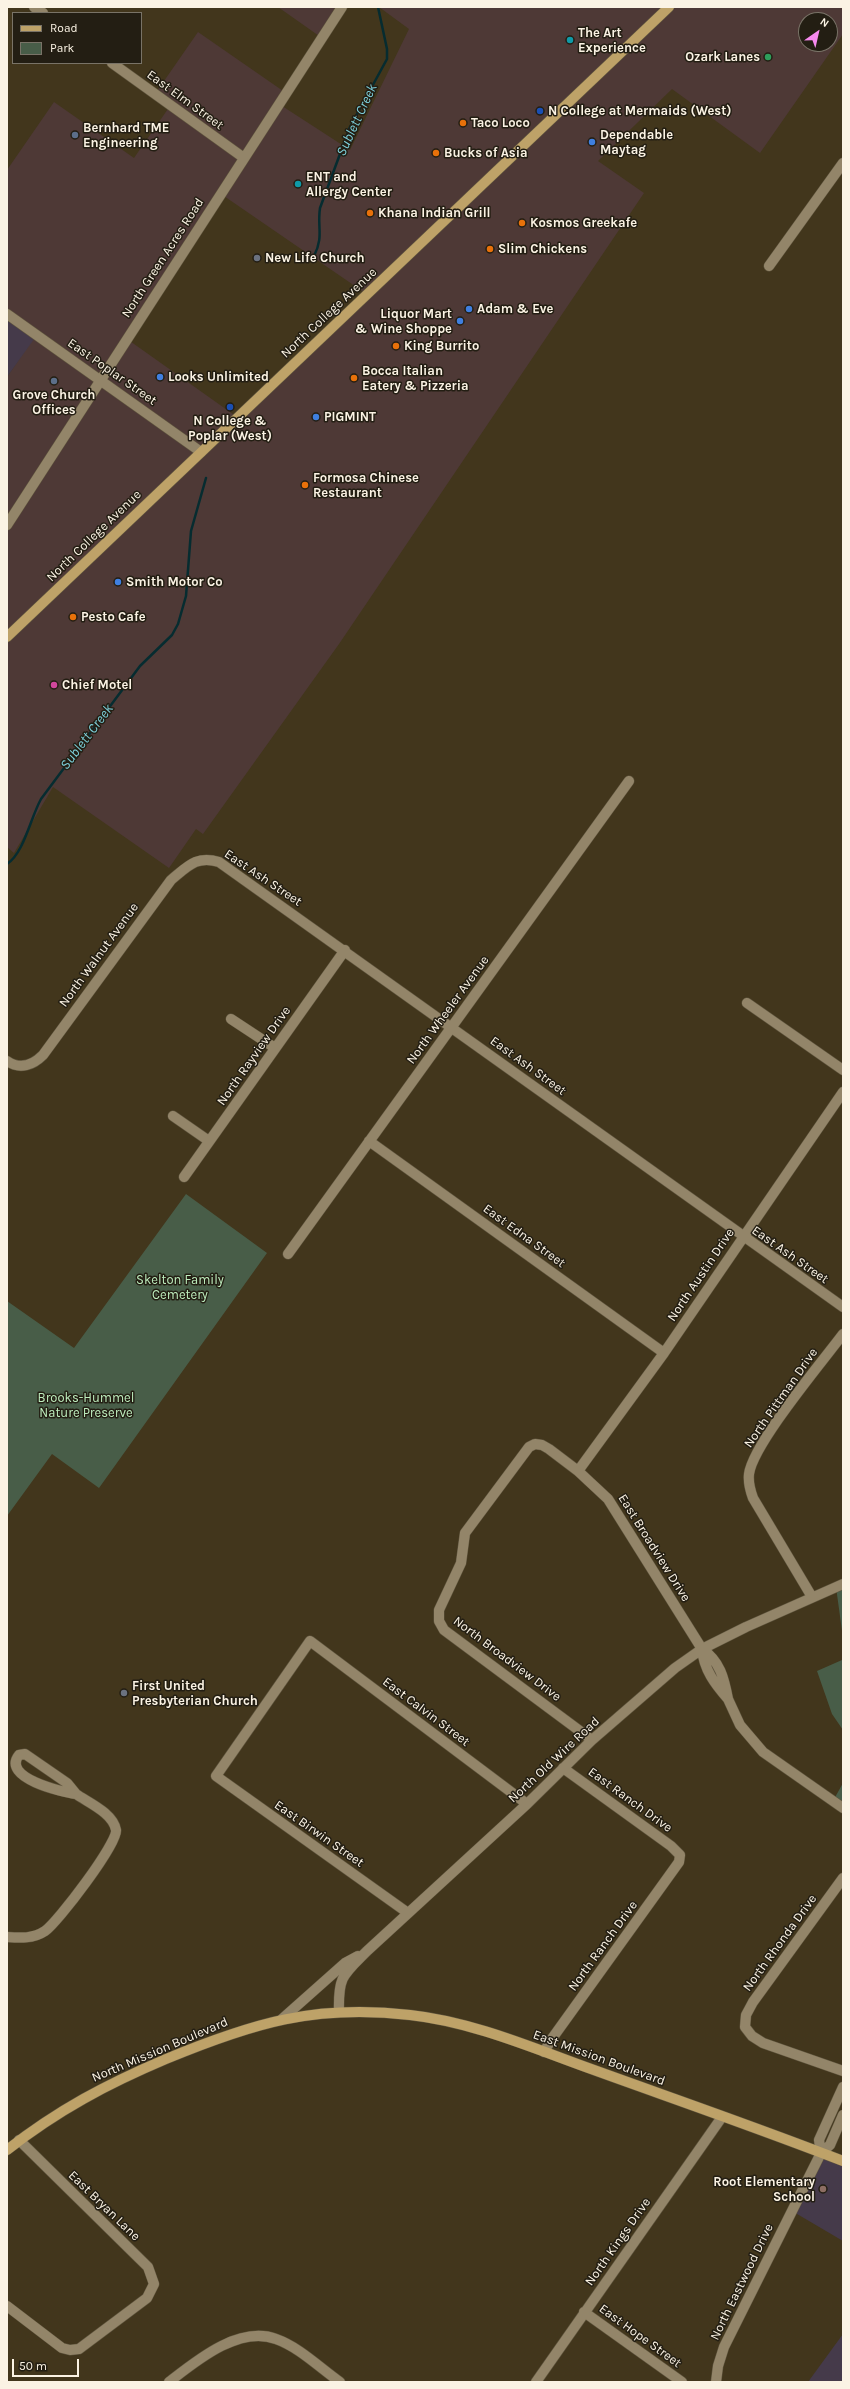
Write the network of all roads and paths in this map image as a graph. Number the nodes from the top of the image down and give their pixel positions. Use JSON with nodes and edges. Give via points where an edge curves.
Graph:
{"nodes":[{"id":1,"x":342,"y":7,"type":"edge"},
{"id":2,"x":669,"y":7,"type":"edge"},
{"id":3,"x":113,"y":64,"type":"edge"},
{"id":4,"x":244,"y":158,"type":"junction"},
{"id":5,"x":843,"y":164,"type":"edge"},
{"id":6,"x":769,"y":266,"type":"dead end"},
{"id":7,"x":7,"y":314,"type":"edge"},
{"id":8,"x":100,"y":380,"type":"junction"},
{"id":9,"x":201,"y":452,"type":"junction"},
{"id":10,"x":7,"y":524,"type":"edge"},
{"id":11,"x":7,"y":637,"type":"edge"},
{"id":12,"x":629,"y":781,"type":"dead end"},
{"id":13,"x":192,"y":863,"type":"joint"},
{"id":14,"x":345,"y":950,"type":"junction"},
{"id":15,"x":747,"y":1003,"type":"dead end"},
{"id":16,"x":231,"y":1019,"type":"dead end"},
{"id":17,"x":452,"y":1027,"type":"junction"},
{"id":18,"x":275,"y":1048,"type":"junction"},
{"id":19,"x":7,"y":1061,"type":"edge"},
{"id":20,"x":843,"y":1070,"type":"edge"},
{"id":21,"x":843,"y":1092,"type":"edge"},
{"id":22,"x":173,"y":1116,"type":"dead end"},
{"id":23,"x":209,"y":1141,"type":"junction"},
{"id":24,"x":369,"y":1141,"type":"junction"},
{"id":25,"x":184,"y":1177,"type":"dead end"},
{"id":26,"x":743,"y":1238,"type":"junction"},
{"id":27,"x":288,"y":1254,"type":"dead end"},
{"id":28,"x":843,"y":1307,"type":"edge"},
{"id":29,"x":843,"y":1334,"type":"edge"},
{"id":30,"x":664,"y":1353,"type":"junction"},
{"id":31,"x":535,"y":1444,"type":"joint"},
{"id":32,"x":578,"y":1471,"type":"junction"},
{"id":33,"x":843,"y":1584,"type":"edge"},
{"id":34,"x":812,"y":1597,"type":"junction"},
{"id":35,"x":310,"y":1642,"type":"joint"},
{"id":36,"x":702,"y":1650,"type":"junction"},
{"id":37,"x":592,"y":1740,"type":"junction"},
{"id":38,"x":563,"y":1768,"type":"junction"},
{"id":39,"x":76,"y":1794,"type":"junction"},
{"id":40,"x":527,"y":1804,"type":"junction"},
{"id":41,"x":843,"y":1808,"type":"edge"},
{"id":42,"x":680,"y":1856,"type":"joint"},
{"id":43,"x":843,"y":1878,"type":"edge"},
{"id":44,"x":408,"y":1912,"type":"junction"},
{"id":45,"x":7,"y":1936,"type":"edge"},
{"id":46,"x":367,"y":1951,"type":"junction"},
{"id":47,"x":339,"y":2012,"type":"junction"},
{"id":48,"x":282,"y":2019,"type":"junction"},
{"id":49,"x":544,"y":2052,"type":"junction"},
{"id":50,"x":843,"y":2071,"type":"edge"},
{"id":51,"x":843,"y":2087,"type":"edge"},
{"id":52,"x":843,"y":2115,"type":"edge"},
{"id":53,"x":722,"y":2117,"type":"junction"},
{"id":54,"x":19,"y":2140,"type":"junction"},
{"id":55,"x":7,"y":2150,"type":"edge"},
{"id":56,"x":821,"y":2153,"type":"junction"},
{"id":57,"x":843,"y":2161,"type":"edge"},
{"id":58,"x":7,"y":2306,"type":"edge"},
{"id":59,"x":584,"y":2312,"type":"junction"},
{"id":60,"x":169,"y":2382,"type":"edge"},
{"id":61,"x":340,"y":2382,"type":"edge"},
{"id":62,"x":536,"y":2382,"type":"edge"},
{"id":63,"x":682,"y":2382,"type":"edge"},
{"id":64,"x":716,"y":2382,"type":"edge"}],
"edges":[{"from":1,"to":4,"type":"street","name":"North Green Acres Road"},
{"from":2,"to":9,"type":"main road","name":"North College Avenue"},
{"from":3,"to":4,"type":"street","name":"East Elm Street"},
{"from":4,"to":8,"type":"street","name":"North Green Acres Road"},
{"from":5,"to":6,"type":"street"},
{"from":7,"to":8,"type":"street","name":"East Poplar Street"},
{"from":8,"to":9,"type":"street","name":"East Poplar Street"},
{"from":8,"to":10,"type":"street","name":"North Green Acres Road"},
{"from":9,"to":11,"type":"main road","name":"North College Avenue"},
{"from":12,"to":17,"type":"street","name":"North Wheeler Avenue"},
{"from":13,"to":14,"type":"street","name":"East Ash Street","via":[[207,858],[220,862]]},
{"from":13,"to":19,"type":"street","name":"North Walnut Avenue","via":[[171,880],[150,905],[43,1055],[29,1065],[13,1065]]},
{"from":14,"to":17,"type":"street","name":"East Ash Street"},
{"from":14,"to":18,"type":"street","name":"North Rayview Drive"},
{"from":15,"to":20,"type":"street"},
{"from":16,"to":18,"type":"street"},
{"from":17,"to":24,"type":"street","name":"North Wheeler Avenue"},
{"from":17,"to":26,"type":"street","name":"East Ash Street"},
{"from":18,"to":23,"type":"street","name":"North Rayview Drive"},
{"from":21,"to":26,"type":"street","name":"North Austin Drive"},
{"from":22,"to":23,"type":"street"},
{"from":23,"to":25,"type":"street","name":"North Rayview Drive"},
{"from":24,"to":27,"type":"street","name":"North Wheeler Avenue"},
{"from":24,"to":30,"type":"street","name":"East Edna Street"},
{"from":26,"to":28,"type":"street","name":"East Ash Street"},
{"from":26,"to":30,"type":"street","name":"North Austin Drive"},
{"from":29,"to":34,"type":"street","name":"North Pittman Drive","via":[[768,1436],[752,1463],[749,1486],[753,1498]]},
{"from":30,"to":32,"type":"street","name":"North Austin Drive"},
{"from":31,"to":32,"type":"street","name":"East Broadview Drive","via":[[542,1444]]},
{"from":31,"to":37,"type":"street","name":"North Broadview Drive","via":[[523,1453],[465,1533],[461,1563],[442,1602],[439,1621],[444,1630]]},
{"from":32,"to":36,"type":"street","name":"East Broadview Drive","via":[[603,1494],[615,1510]]},
{"from":33,"to":34,"type":"street","name":"North Old Wire Road"},
{"from":34,"to":36,"type":"street","name":"North Old Wire Road"},
{"from":35,"to":40,"type":"street","name":"East Calvin Street"},
{"from":35,"to":44,"type":"street","name":"East Birwin Street","via":[[216,1776]]},
{"from":36,"to":37,"type":"street","name":"North Old Wire Road","via":[[675,1668]]},
{"from":36,"to":41,"type":"street","name":"East Broadview Drive","via":[[703,1662],[715,1684],[728,1699],[740,1725],[762,1752]]},
{"from":37,"to":38,"type":"street","name":"North Old Wire Road"},
{"from":38,"to":40,"type":"street","name":"North Old Wire Road"},
{"from":38,"to":42,"type":"street","name":"East Ranch Drive","via":[[672,1846]]},
{"from":39,"to":39,"type":"street","via":[[67,1783],[31,1757],[25,1754],[19,1755],[16,1759],[19,1772],[28,1779],[39,1785]]},
{"from":39,"to":45,"type":"street","via":[[111,1820],[116,1831],[113,1843],[69,1906],[45,1931],[26,1938]]},
{"from":40,"to":44,"type":"street","name":"North Old Wire Road"},
{"from":42,"to":49,"type":"street","name":"North Ranch Drive","via":[[677,1868]]},
{"from":43,"to":50,"type":"street","name":"North Rhonda Drive","via":[[753,2002],[746,2015],[745,2027],[752,2036],[763,2043]]},
{"from":44,"to":46,"type":"street","name":"North Old Wire Road"},
{"from":46,"to":47,"type":"street","name":"North Old Wire Road","via":[[340,1981]]},
{"from":46,"to":48,"type":"street","via":[[345,1963]]},
{"from":47,"to":48,"type":"main road","name":"North Mission Boulevard"},
{"from":47,"to":49,"type":"main road","name":"East Mission Boulevard","via":[[385,2013],[437,2019],[473,2028]]},
{"from":48,"to":54,"type":"main road","name":"North Mission Boulevard","via":[[217,2038],[104,2086],[70,2105]]},
{"from":49,"to":53,"type":"main road","name":"East Mission Boulevard"},
{"from":51,"to":56,"type":"street","via":[[819,2140]]},
{"from":52,"to":56,"type":"street","via":[[830,2145]]},
{"from":53,"to":56,"type":"main road","name":"East Mission Boulevard"},
{"from":53,"to":59,"type":"street","name":"North Kings Drive"},
{"from":54,"to":55,"type":"main road","name":"North Mission Boulevard"},
{"from":54,"to":58,"type":"street","name":"East Bryan Lane","via":[[148,2267],[154,2284],[147,2298],[86,2345],[74,2349],[62,2348]]},
{"from":56,"to":57,"type":"main road","name":"East Mission Boulevard"},
{"from":56,"to":64,"type":"street","name":"North Eastwood Drive","via":[[724,2347]]},
{"from":59,"to":62,"type":"street","name":"North Kings Drive"},
{"from":59,"to":63,"type":"street","name":"East Hope Street"},
{"from":60,"to":61,"type":"street","via":[[204,2355],[222,2345],[259,2336],[275,2338],[290,2345]]}]}
